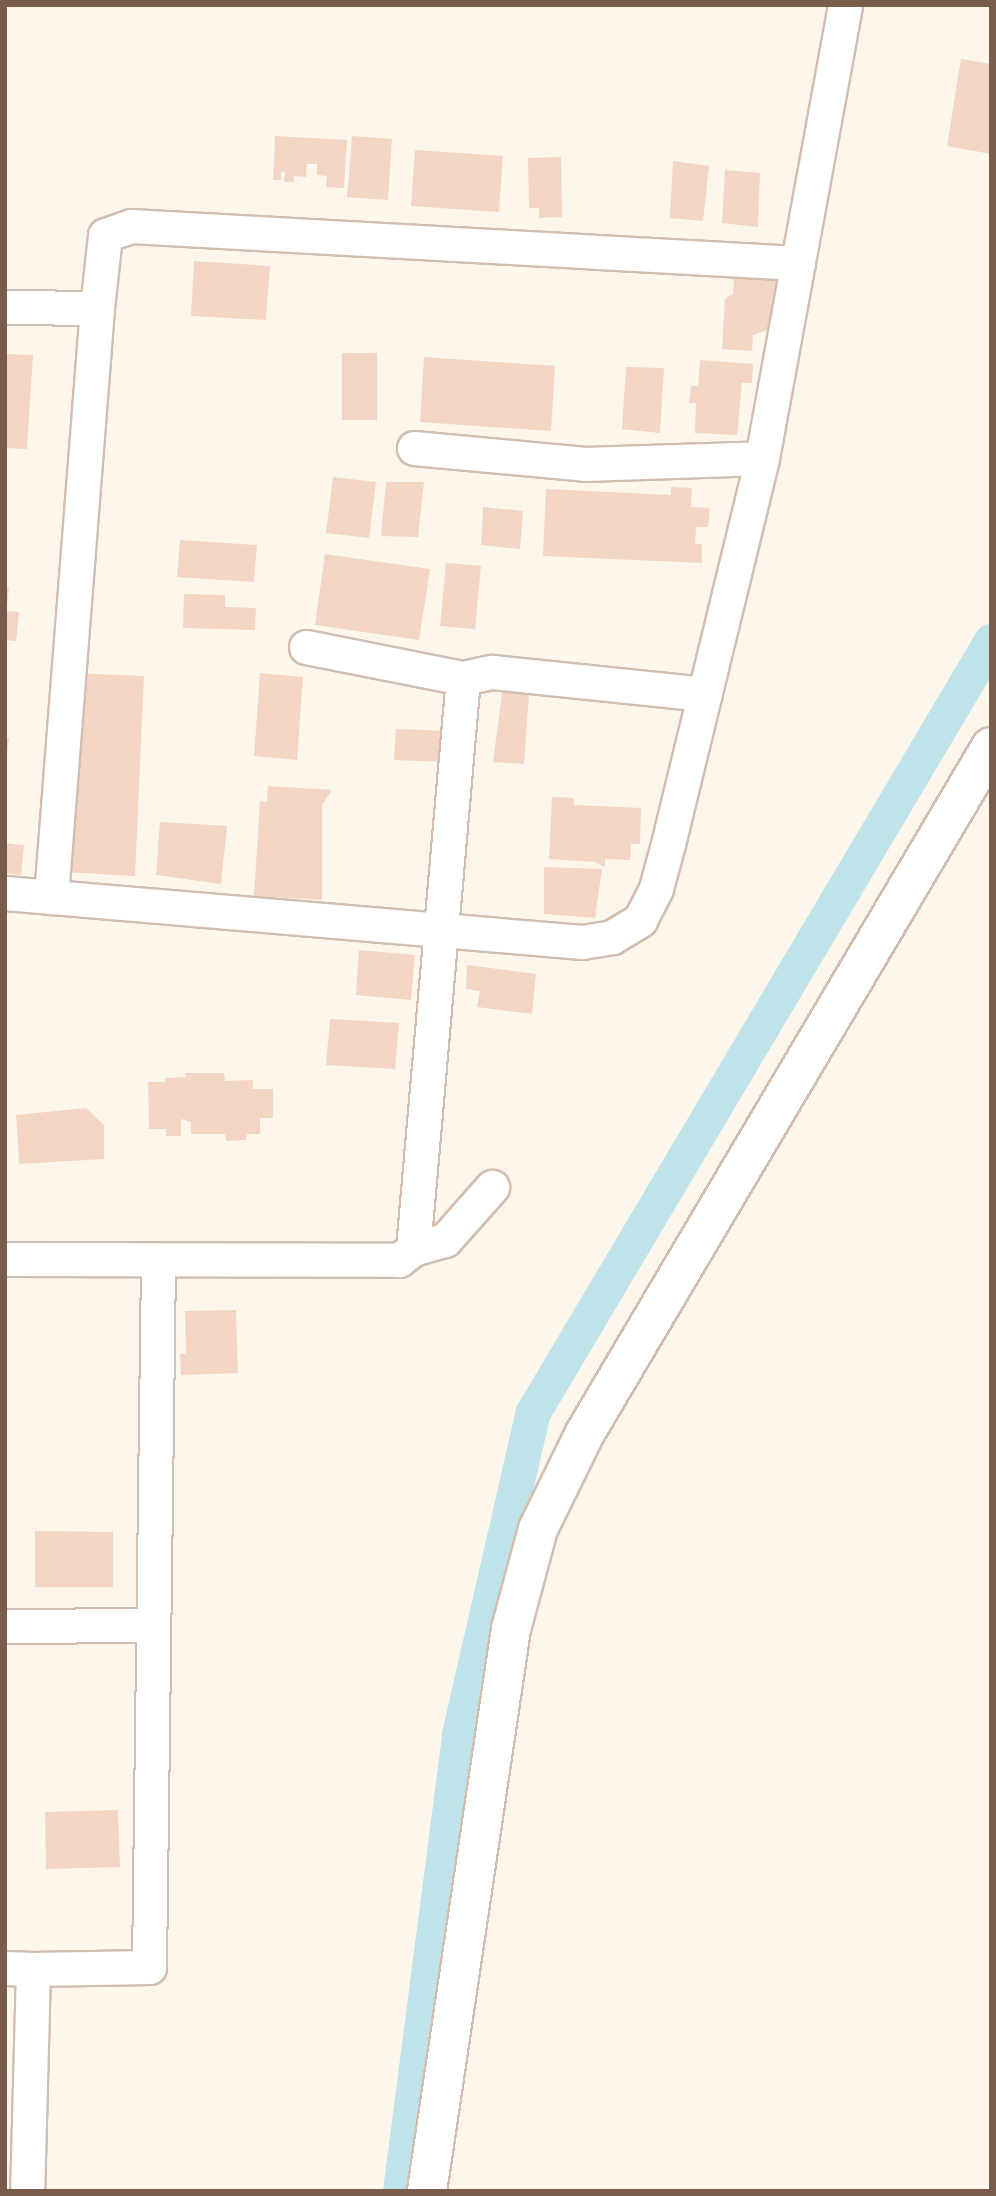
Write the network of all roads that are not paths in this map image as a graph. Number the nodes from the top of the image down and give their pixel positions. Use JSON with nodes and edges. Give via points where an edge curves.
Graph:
{"nodes":[{"id":1,"x":845,"y":5,"type":"edge"},
{"id":2,"x":798,"y":263,"type":"junction"},
{"id":3,"x":5,"y":307,"type":"edge"},
{"id":4,"x":97,"y":308,"type":"junction"},
{"id":5,"x":414,"y":447,"type":"dead end"},
{"id":6,"x":762,"y":458,"type":"junction"},
{"id":7,"x":306,"y":647,"type":"dead end"},
{"id":8,"x":463,"y":678,"type":"junction"},
{"id":9,"x":705,"y":694,"type":"junction"},
{"id":10,"x":991,"y":747,"type":"edge"},
{"id":11,"x":5,"y":893,"type":"edge"},
{"id":12,"x":51,"y":897,"type":"junction"},
{"id":13,"x":439,"y":930,"type":"junction"},
{"id":14,"x":492,"y":1187,"type":"dead end"},
{"id":15,"x":413,"y":1249,"type":"junction"},
{"id":16,"x":5,"y":1259,"type":"edge"},
{"id":17,"x":158,"y":1260,"type":"junction"},
{"id":18,"x":153,"y":1625,"type":"junction"},
{"id":19,"x":5,"y":1626,"type":"edge"},
{"id":20,"x":19,"y":1969,"type":"edge"},
{"id":21,"x":27,"y":2191,"type":"edge"},
{"id":22,"x":427,"y":2191,"type":"edge"}],
"edges":[{"from":1,"to":2,"type":"street"},
{"from":2,"to":4,"type":"street","via":[[131,226],[105,235]]},
{"from":2,"to":6,"type":"street"},
{"from":3,"to":4,"type":"street"},
{"from":4,"to":12,"type":"street"},
{"from":5,"to":6,"type":"street","via":[[585,464]]},
{"from":6,"to":9,"type":"street"},
{"from":7,"to":8,"type":"street"},
{"from":8,"to":9,"type":"street","via":[[492,672]]},
{"from":8,"to":13,"type":"street"},
{"from":9,"to":13,"type":"street","via":[[656,888],[634,926],[611,937],[582,942]]},
{"from":10,"to":22,"type":"street","via":[[585,1433],[538,1529],[511,1629]]},
{"from":11,"to":12,"type":"street"},
{"from":12,"to":13,"type":"street"},
{"from":13,"to":15,"type":"street"},
{"from":14,"to":15,"type":"street","via":[[445,1240]]},
{"from":15,"to":17,"type":"street","via":[[399,1260]]},
{"from":16,"to":17,"type":"street"},
{"from":17,"to":18,"type":"street"},
{"from":18,"to":19,"type":"street"},
{"from":18,"to":20,"type":"street","via":[[149,1967]]},
{"from":20,"to":21,"type":"street"}]}
